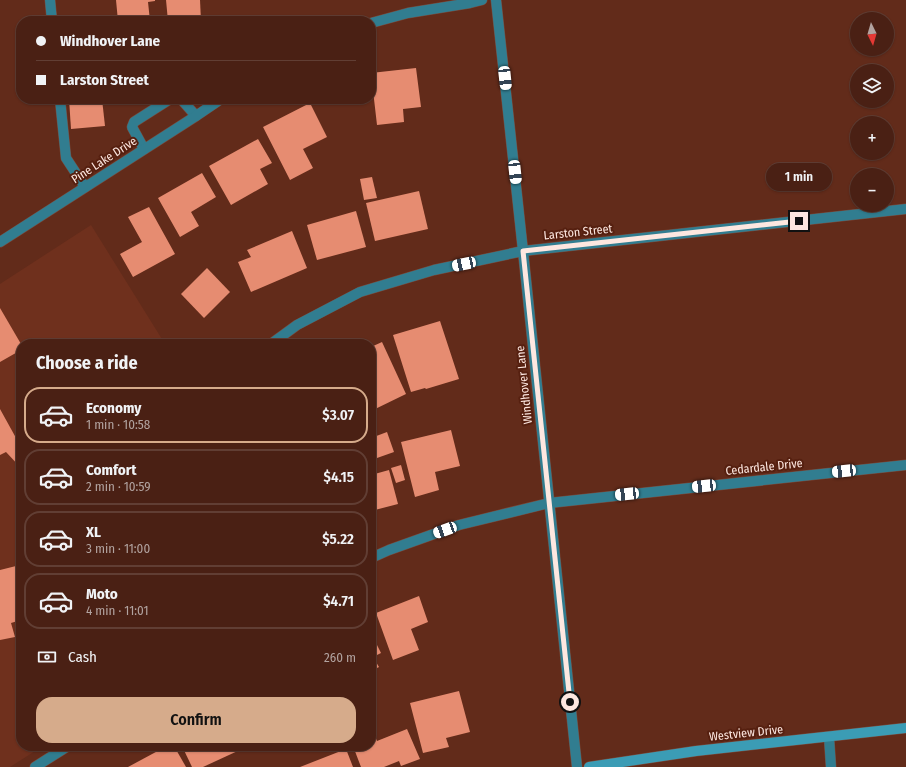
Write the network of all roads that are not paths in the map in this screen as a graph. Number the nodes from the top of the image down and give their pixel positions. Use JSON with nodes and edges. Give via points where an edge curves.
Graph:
{"nodes":[{"id":1,"x":50,"y":0,"type":"edge"},
{"id":2,"x":482,"y":0,"type":"edge"},
{"id":3,"x":496,"y":0,"type":"edge"},
{"id":4,"x":52,"y":16,"type":"edge"},
{"id":5,"x":376,"y":22,"type":"edge"},
{"id":6,"x":61,"y":104,"type":"edge"},
{"id":7,"x":162,"y":104,"type":"edge"},
{"id":8,"x":186,"y":104,"type":"edge"},
{"id":9,"x":214,"y":104,"type":"edge"},
{"id":10,"x":196,"y":116,"type":"junction"},
{"id":11,"x":144,"y":149,"type":"junction"},
{"id":12,"x":85,"y":187,"type":"junction"},
{"id":13,"x":906,"y":209,"type":"edge"},
{"id":14,"x":0,"y":242,"type":"edge"},
{"id":15,"x":523,"y":251,"type":"junction"},
{"id":16,"x":278,"y":339,"type":"edge"},
{"id":17,"x":906,"y":464,"type":"edge"},
{"id":18,"x":549,"y":503,"type":"junction"},
{"id":19,"x":376,"y":556,"type":"edge"},
{"id":20,"x":906,"y":728,"type":"edge"},
{"id":21,"x":829,"y":737,"type":"junction"},
{"id":22,"x":60,"y":751,"type":"edge"},
{"id":23,"x":35,"y":767,"type":"edge"},
{"id":24,"x":577,"y":767,"type":"edge"},
{"id":25,"x":589,"y":767,"type":"edge"},
{"id":26,"x":832,"y":767,"type":"edge"}],
"edges":[{"from":1,"to":4,"type":"street"},
{"from":2,"to":5,"type":"street","via":[[408,13]]},
{"from":3,"to":15,"type":"street","name":"Windhover Lane"},
{"from":6,"to":12,"type":"street","via":[[66,158]]},
{"from":7,"to":11,"type":"street","via":[[134,122],[132,127]]},
{"from":8,"to":10,"type":"street"},
{"from":9,"to":10,"type":"street","name":"Pine Lake Drive"},
{"from":10,"to":11,"type":"street","name":"Pine Lake Drive"},
{"from":11,"to":12,"type":"street","name":"Pine Lake Drive"},
{"from":12,"to":14,"type":"street","name":"Pine Lake Drive"},
{"from":13,"to":15,"type":"street","name":"Larston Street"},
{"from":15,"to":16,"type":"street","name":"Larston Street","via":[[434,270],[360,292],[297,325]]},
{"from":15,"to":18,"type":"street","name":"Windhover Lane"},
{"from":17,"to":18,"type":"street","name":"Cedardale Drive"},
{"from":18,"to":19,"type":"street","name":"Cedardale Drive","via":[[459,525]]},
{"from":18,"to":24,"type":"street","name":"Windhover Lane"},
{"from":20,"to":21,"type":"main road","name":"Westview Drive"},
{"from":21,"to":25,"type":"main road","name":"Westview Drive"},
{"from":21,"to":26,"type":"street"},
{"from":22,"to":23,"type":"street"}]}
